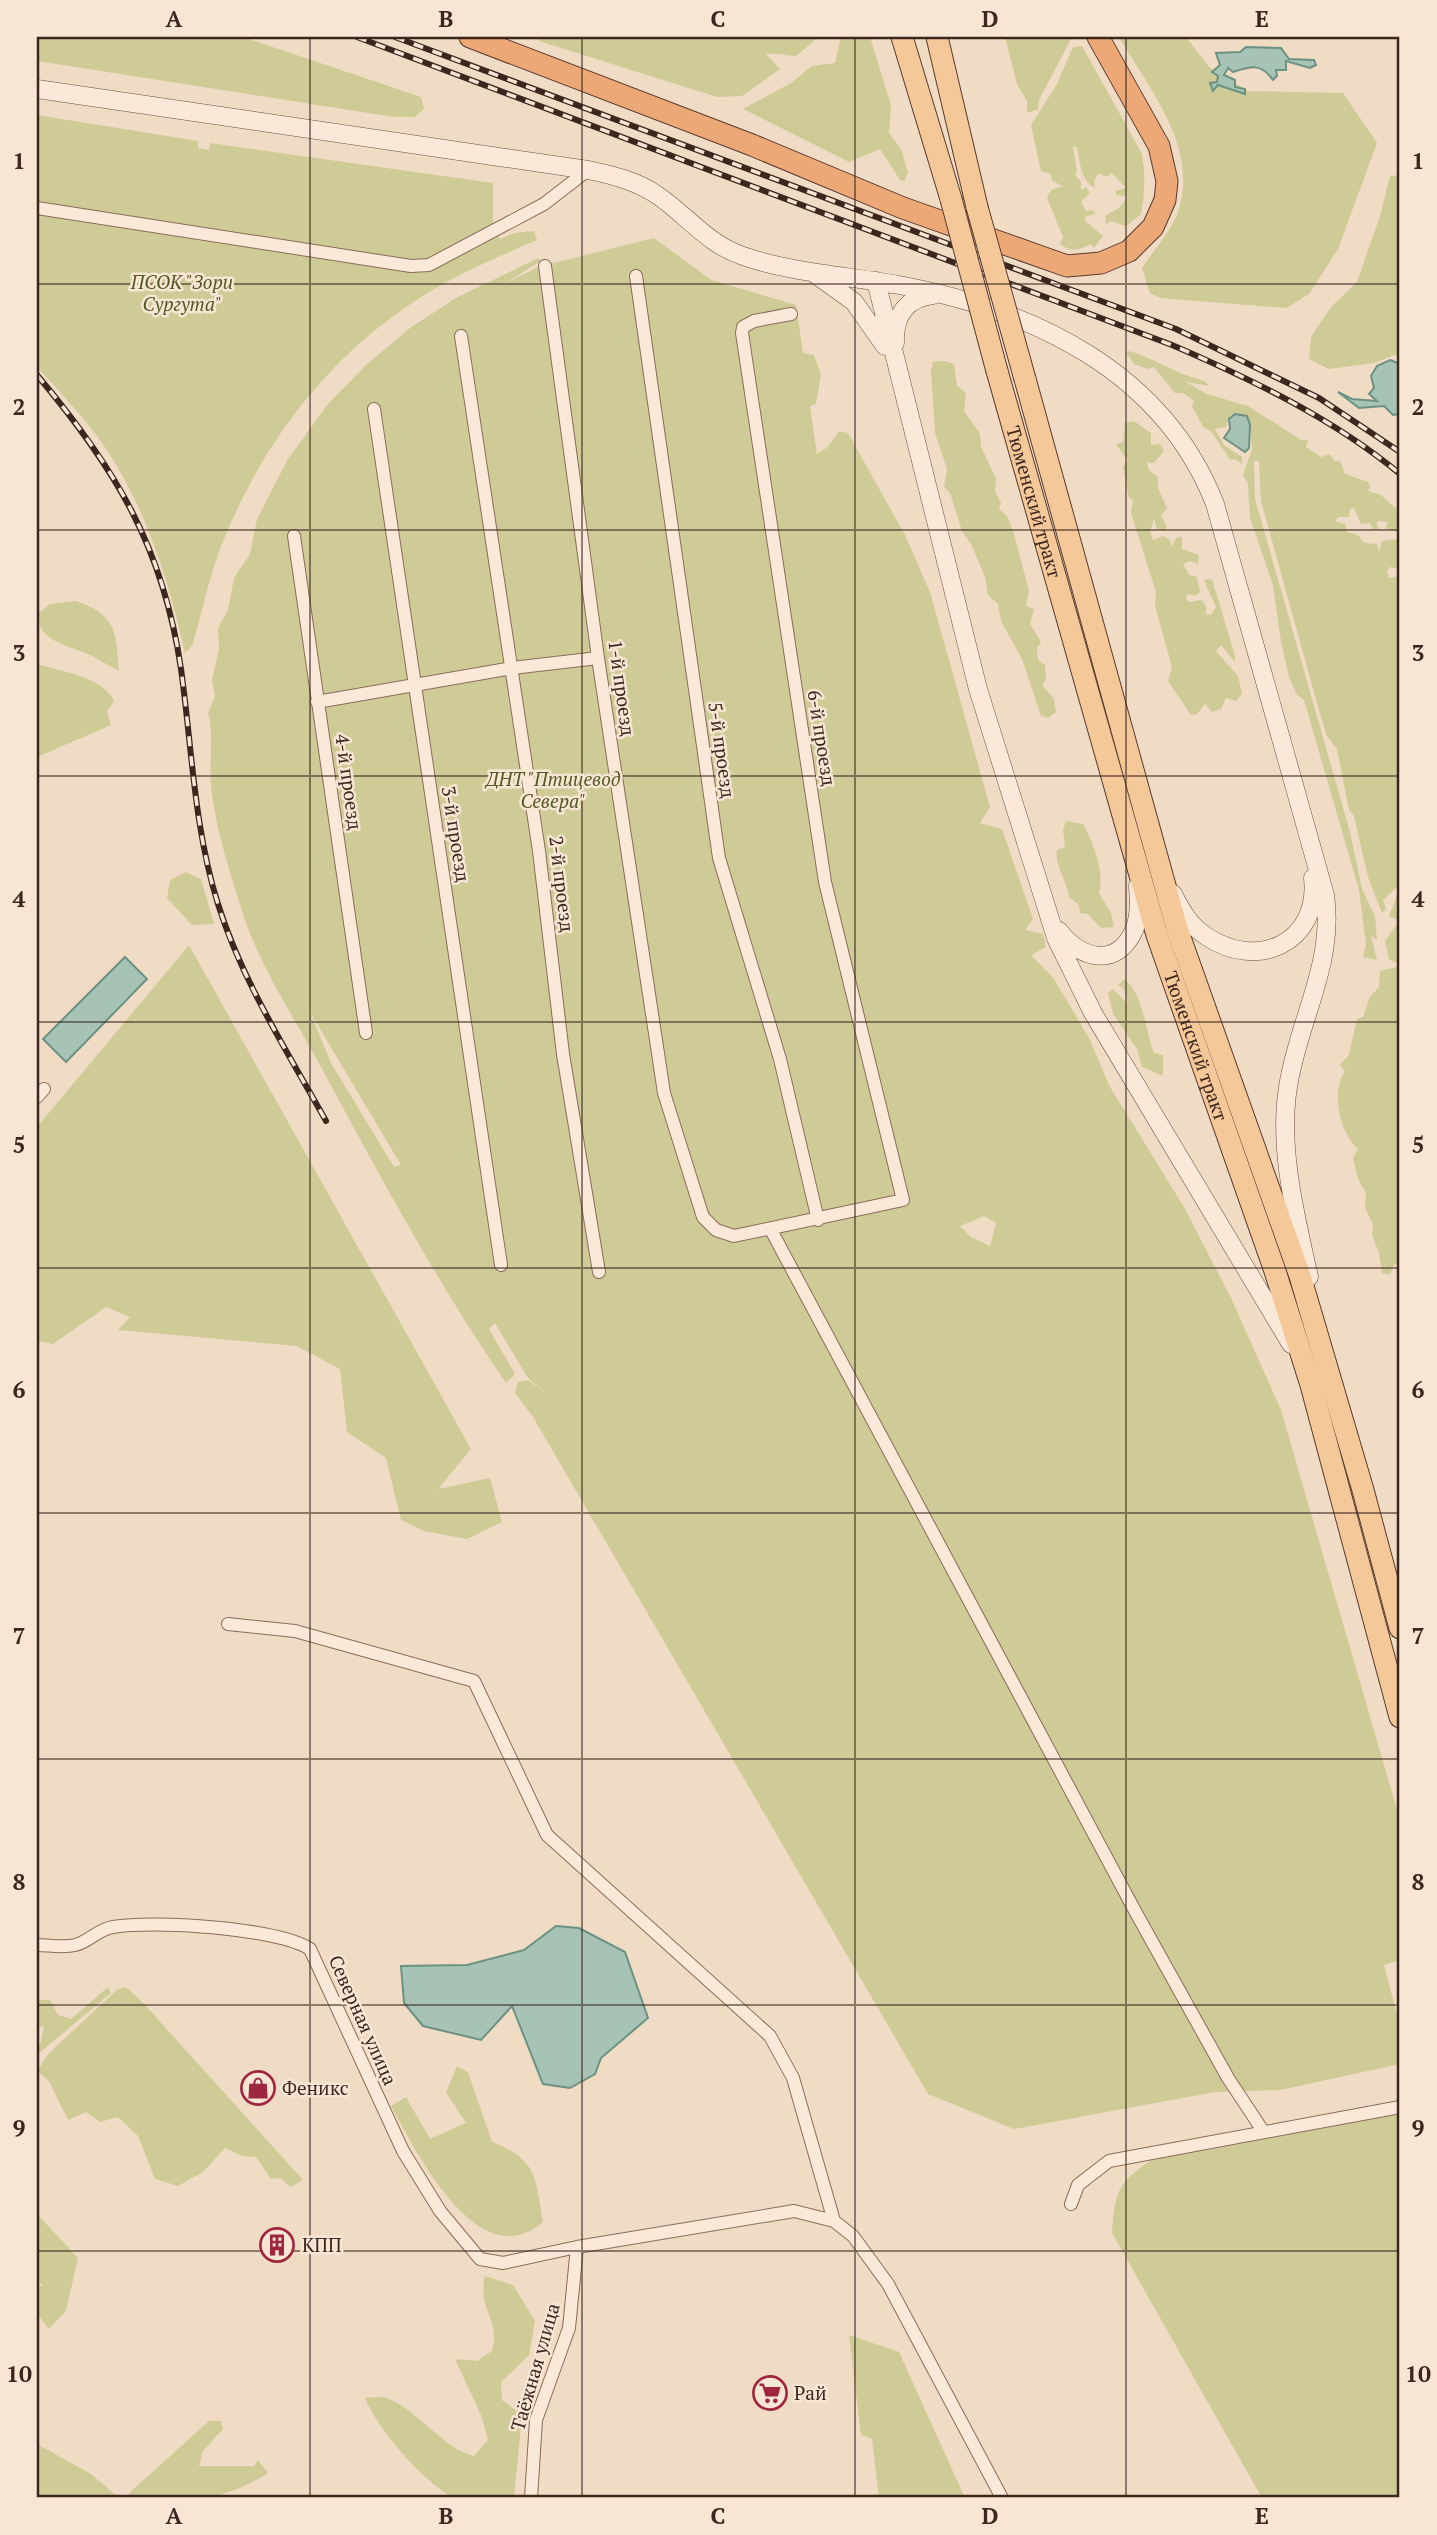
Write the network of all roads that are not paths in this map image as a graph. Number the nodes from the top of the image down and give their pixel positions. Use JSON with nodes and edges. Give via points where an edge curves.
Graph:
{"nodes":[{"id":1,"x":470,"y":37,"type":"edge"},
{"id":2,"x":902,"y":37,"type":"edge"},
{"id":3,"x":937,"y":37,"type":"edge"},
{"id":4,"x":1098,"y":37,"type":"edge"},
{"id":5,"x":37,"y":89,"type":"edge"},
{"id":6,"x":588,"y":170,"type":"junction"},
{"id":7,"x":37,"y":208,"type":"edge"},
{"id":8,"x":545,"y":266,"type":"dead end"},
{"id":9,"x":807,"y":269,"type":"junction"},
{"id":10,"x":636,"y":276,"type":"dead end"},
{"id":11,"x":876,"y":281,"type":"junction"},
{"id":12,"x":943,"y":295,"type":"junction"},
{"id":13,"x":791,"y":314,"type":"dead end"},
{"id":14,"x":461,"y":336,"type":"dead end"},
{"id":15,"x":898,"y":374,"type":"junction"},
{"id":16,"x":373,"y":409,"type":"dead end"},
{"id":17,"x":295,"y":536,"type":"dead end"},
{"id":18,"x":598,"y":658,"type":"junction"},
{"id":19,"x":512,"y":668,"type":"junction"},
{"id":20,"x":413,"y":685,"type":"junction"},
{"id":21,"x":317,"y":702,"type":"junction"},
{"id":22,"x":1309,"y":837,"type":"junction"},
{"id":23,"x":1158,"y":862,"type":"junction"},
{"id":24,"x":1137,"y":868,"type":"junction"},
{"id":25,"x":1044,"y":904,"type":"junction"},
{"id":26,"x":366,"y":1033,"type":"dead end"},
{"id":27,"x":818,"y":1220,"type":"junction"},
{"id":28,"x":771,"y":1230,"type":"junction"},
{"id":29,"x":501,"y":1265,"type":"dead end"},
{"id":30,"x":599,"y":1272,"type":"dead end"},
{"id":31,"x":1327,"y":1363,"type":"junction"},
{"id":32,"x":1311,"y":1385,"type":"junction"},
{"id":33,"x":228,"y":1624,"type":"dead end"},
{"id":34,"x":1400,"y":1628,"type":"edge"},
{"id":35,"x":1400,"y":1717,"type":"edge"},
{"id":36,"x":37,"y":1945,"type":"edge"},
{"id":37,"x":1400,"y":2107,"type":"edge"},
{"id":38,"x":1263,"y":2131,"type":"junction"},
{"id":39,"x":1071,"y":2204,"type":"dead end"},
{"id":40,"x":834,"y":2221,"type":"junction"},
{"id":41,"x":576,"y":2247,"type":"junction"},
{"id":42,"x":531,"y":2498,"type":"edge"},
{"id":43,"x":1002,"y":2498,"type":"edge"}],
"edges":[{"from":1,"to":4,"type":"highway","via":[[903,208],[1067,266],[1101,263],[1129,251],[1153,227],[1165,200],[1167,181],[1159,146]]},
{"from":2,"to":24,"type":"main road","name":"Тюменский тракт","bridge":true},
{"from":3,"to":23,"type":"main road","name":"Тюменский тракт","bridge":true,"via":[[977,206]]},
{"from":5,"to":6,"type":"main road"},
{"from":6,"to":7,"type":"street","via":[[537,208],[429,265]]},
{"from":6,"to":9,"type":"main road","via":[[658,195],[698,231],[732,252]]},
{"from":8,"to":18,"type":"street","name":"1-й проезд"},
{"from":9,"to":11,"type":"main road"},
{"from":9,"to":15,"type":"main road","via":[[841,290],[867,316]]},
{"from":10,"to":27,"type":"street","name":"5-й проезд","via":[[719,858],[780,1059]]},
{"from":11,"to":12,"type":"main road"},
{"from":11,"to":15,"type":"main road"},
{"from":12,"to":15,"type":"main road","via":[[923,296],[902,309],[894,340]]},
{"from":12,"to":22,"type":"main road","via":[[1054,336],[1105,364],[1147,397],[1181,438],[1207,483],[1228,542]]},
{"from":13,"to":27,"type":"street","name":"6-й проезд","via":[[754,321],[743,327],[742,333],[825,882],[903,1200]]},
{"from":14,"to":19,"type":"street","name":"2-й проезд"},
{"from":15,"to":25,"type":"main road","via":[[978,689]]},
{"from":16,"to":20,"type":"street","name":"3-й проезд"},
{"from":17,"to":21,"type":"street","name":"4-й проезд"},
{"from":18,"to":19,"type":"street"},
{"from":18,"to":28,"type":"street","name":"1-й проезд","via":[[664,1093],[703,1217],[716,1230],[734,1236]]},
{"from":19,"to":20,"type":"street"},
{"from":19,"to":30,"type":"street","name":"2-й проезд","via":[[563,1054]]},
{"from":20,"to":21,"type":"street"},
{"from":20,"to":29,"type":"street","name":"3-й проезд"},
{"from":21,"to":26,"type":"street","name":"4-й проезд"},
{"from":22,"to":23,"type":"main road","via":[[1314,888],[1307,921],[1290,941],[1269,950],[1236,949],[1196,929],[1184,915]]},
{"from":22,"to":31,"type":"main road","via":[[1325,895],[1327,944],[1293,1060],[1285,1130],[1297,1220]]},
{"from":23,"to":31,"type":"main road","name":"Тюменский тракт","via":[[1206,1017]]},
{"from":24,"to":25,"type":"main road","via":[[1138,919],[1128,941],[1112,953],[1099,956],[1076,950]]},
{"from":24,"to":32,"type":"main road","name":"Тюменский тракт"},
{"from":25,"to":32,"type":"main road","via":[[1093,1013],[1274,1311]]},
{"from":27,"to":28,"type":"street"},
{"from":28,"to":38,"type":"street","via":[[1135,1911],[1227,2078]]},
{"from":31,"to":34,"type":"main road","name":"Тюменский тракт"},
{"from":32,"to":35,"type":"main road","name":"Тюменский тракт"},
{"from":33,"to":40,"type":"street","via":[[295,1631],[474,1681],[547,1835],[749,2015],[782,2055]]},
{"from":36,"to":41,"type":"street","name":"Северная улица","via":[[74,1946],[110,1927],[132,1925],[236,1930],[298,1941],[310,1949],[403,2151],[471,2252],[486,2262],[503,2263]]},
{"from":37,"to":38,"type":"street"},
{"from":38,"to":39,"type":"street","via":[[1109,2161],[1077,2185]]},
{"from":40,"to":41,"type":"street","name":"Северная улица","via":[[794,2211]]},
{"from":40,"to":43,"type":"street","via":[[853,2236],[888,2284]]},
{"from":41,"to":42,"type":"street","name":"Таёжная улица","via":[[569,2328],[536,2420]]}]}
